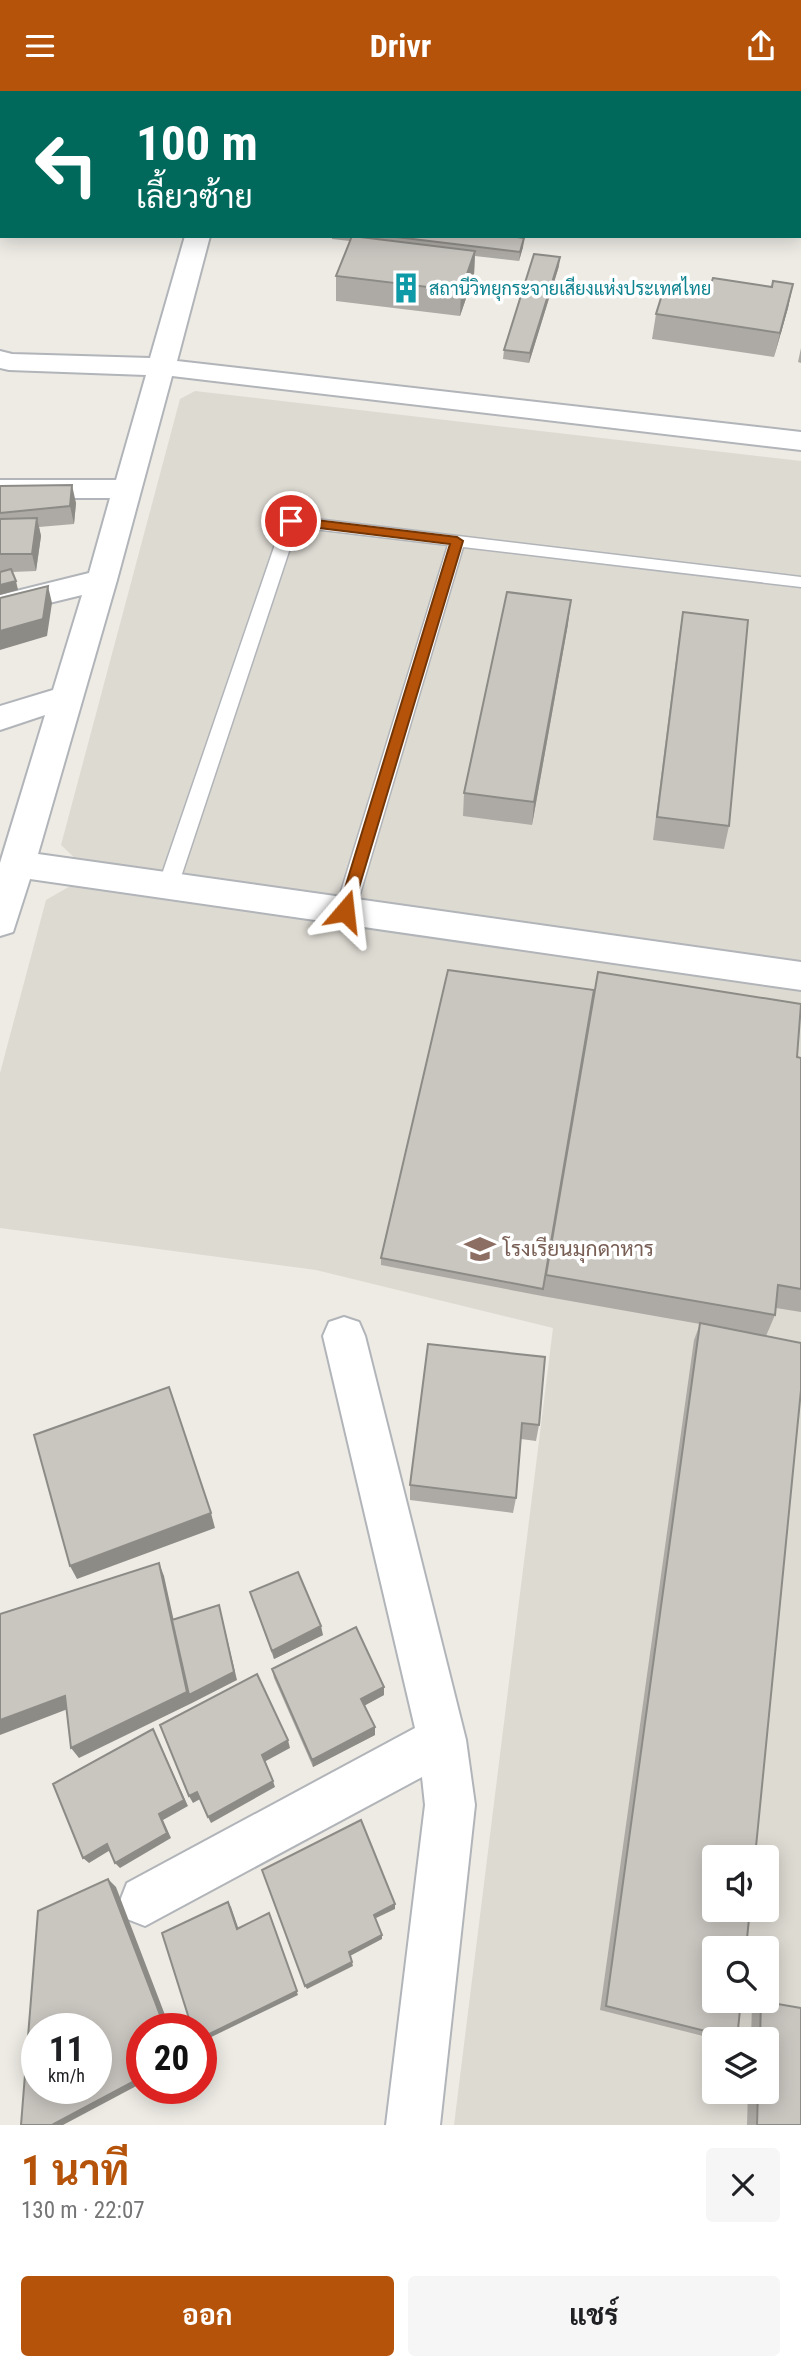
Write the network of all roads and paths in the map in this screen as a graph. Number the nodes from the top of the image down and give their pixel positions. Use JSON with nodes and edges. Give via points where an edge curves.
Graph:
{"nodes":[{"id":1,"x":197,"y":238,"type":"edge"},
{"id":2,"x":0,"y":359,"type":"edge"},
{"id":3,"x":162,"y":367,"type":"junction"},
{"id":4,"x":801,"y":441,"type":"edge"},
{"id":5,"x":0,"y":489,"type":"edge"},
{"id":6,"x":126,"y":489,"type":"junction"},
{"id":7,"x":457,"y":541,"type":"junction"},
{"id":8,"x":102,"y":580,"type":"junction"},
{"id":9,"x":801,"y":582,"type":"edge"},
{"id":10,"x":0,"y":605,"type":"edge"},
{"id":11,"x":67,"y":697,"type":"junction"},
{"id":12,"x":0,"y":718,"type":"edge"},
{"id":13,"x":33,"y":809,"type":"junction"},
{"id":14,"x":0,"y":819,"type":"edge"},
{"id":15,"x":17,"y":864,"type":"junction"},
{"id":16,"x":168,"y":886,"type":"junction"},
{"id":17,"x":345,"y":911,"type":"junction"},
{"id":18,"x":0,"y":922,"type":"edge"},
{"id":19,"x":801,"y":976,"type":"edge"},
{"id":20,"x":344,"y":1336,"type":"dead end"},
{"id":21,"x":442,"y":1740,"type":"junction"},
{"id":22,"x":145,"y":1901,"type":"dead end"},
{"id":23,"x":413,"y":2125,"type":"edge"}],
"edges":[{"from":1,"to":3,"type":"street"},
{"from":2,"to":3,"type":"street"},
{"from":3,"to":4,"type":"street"},
{"from":3,"to":6,"type":"street"},
{"from":5,"to":6,"type":"street"},
{"from":6,"to":8,"type":"street"},
{"from":7,"to":9,"type":"lane"},
{"from":7,"to":16,"type":"lane","via":[[291,521]]},
{"from":7,"to":17,"type":"lane"},
{"from":8,"to":10,"type":"street"},
{"from":8,"to":11,"type":"street"},
{"from":11,"to":12,"type":"street"},
{"from":11,"to":13,"type":"street"},
{"from":13,"to":14,"type":"street"},
{"from":13,"to":15,"type":"street"},
{"from":15,"to":16,"type":"street"},
{"from":15,"to":18,"type":"street"},
{"from":16,"to":17,"type":"street"},
{"from":17,"to":19,"type":"street"},
{"from":20,"to":21,"type":"street"},
{"from":21,"to":22,"type":"street"},
{"from":21,"to":23,"type":"street","via":[[450,1805]]}]}
